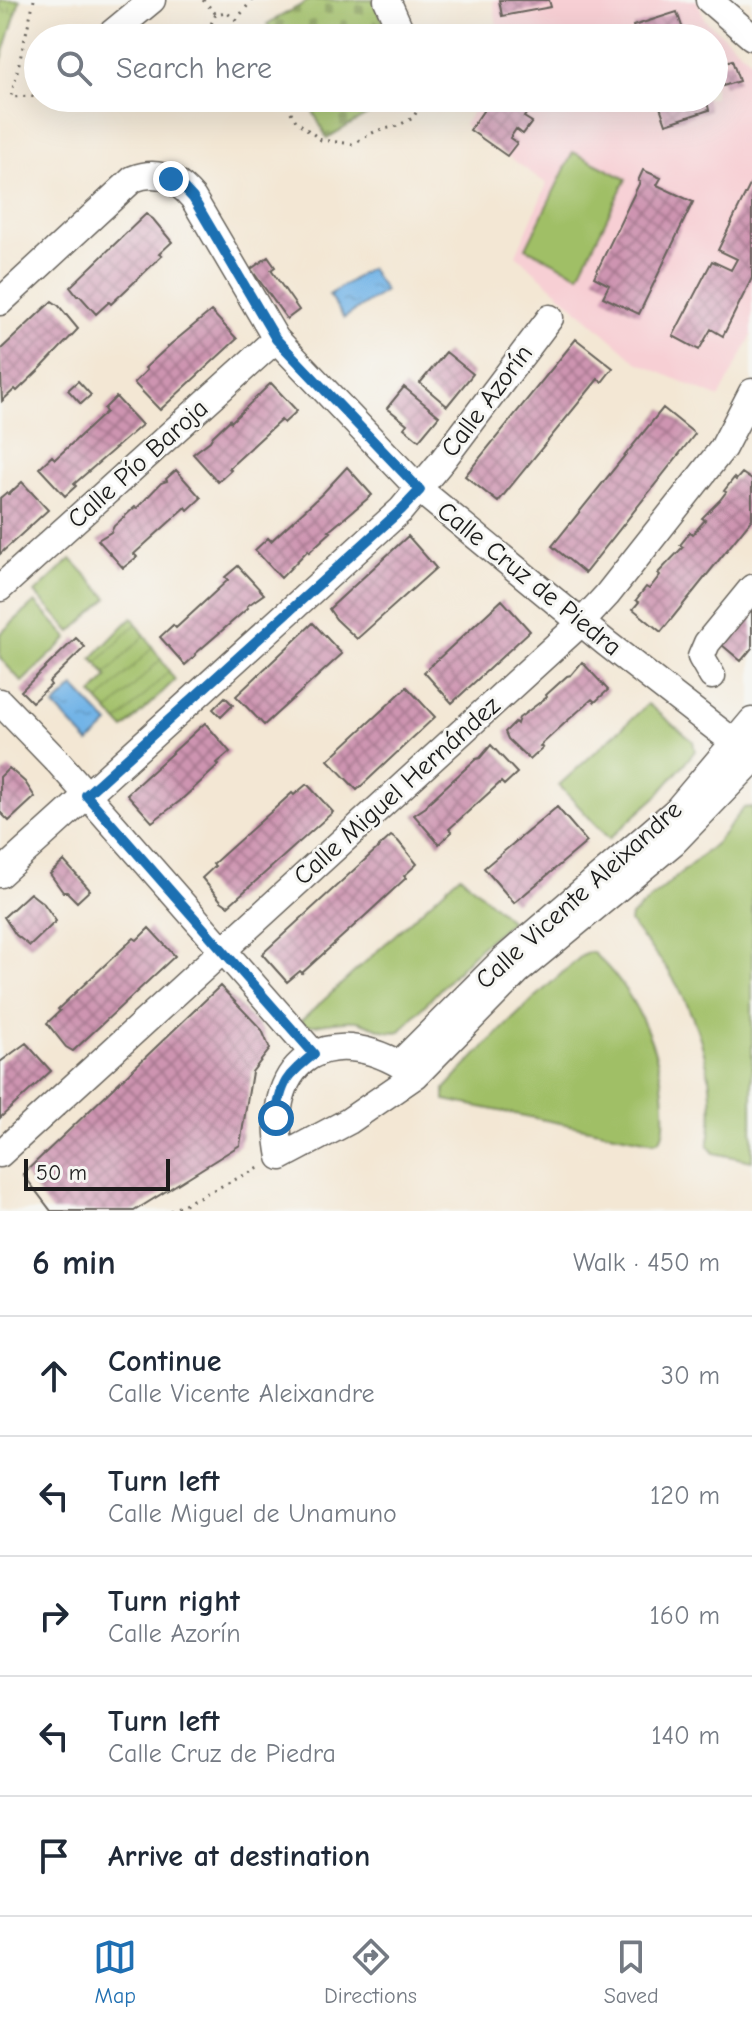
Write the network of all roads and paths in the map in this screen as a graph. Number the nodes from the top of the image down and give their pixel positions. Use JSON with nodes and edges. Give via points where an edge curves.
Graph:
{"nodes":[{"id":1,"x":34,"y":0,"type":"edge"},
{"id":2,"x":152,"y":0,"type":"edge"},
{"id":3,"x":203,"y":0,"type":"edge"},
{"id":4,"x":252,"y":0,"type":"edge"},
{"id":5,"x":387,"y":0,"type":"edge"},
{"id":6,"x":709,"y":0,"type":"edge"},
{"id":7,"x":216,"y":14,"type":"junction"},
{"id":8,"x":236,"y":20,"type":"junction"},
{"id":9,"x":28,"y":24,"type":"edge"},
{"id":10,"x":123,"y":24,"type":"edge"},
{"id":11,"x":211,"y":24,"type":"edge"},
{"id":12,"x":236,"y":24,"type":"edge"},
{"id":13,"x":398,"y":24,"type":"edge"},
{"id":14,"x":752,"y":37,"type":"edge"},
{"id":15,"x":24,"y":42,"type":"edge"},
{"id":16,"x":24,"y":96,"type":"edge"},
{"id":17,"x":291,"y":112,"type":"edge"},
{"id":18,"x":416,"y":112,"type":"edge"},
{"id":19,"x":0,"y":302,"type":"edge"},
{"id":20,"x":550,"y":318,"type":"dead end"},
{"id":21,"x":276,"y":339,"type":"junction"},
{"id":22,"x":752,"y":392,"type":"edge"},
{"id":23,"x":420,"y":490,"type":"junction"},
{"id":24,"x":0,"y":588,"type":"edge"},
{"id":25,"x":752,"y":588,"type":"edge"},
{"id":26,"x":581,"y":623,"type":"junction"},
{"id":27,"x":712,"y":676,"type":"dead end"},
{"id":28,"x":0,"y":702,"type":"edge"},
{"id":29,"x":752,"y":721,"type":"edge"},
{"id":30,"x":746,"y":751,"type":"edge"},
{"id":31,"x":86,"y":795,"type":"junction"},
{"id":32,"x":0,"y":874,"type":"edge"},
{"id":33,"x":224,"y":950,"type":"junction"},
{"id":34,"x":314,"y":1054,"type":"junction"},
{"id":35,"x":408,"y":1069,"type":"junction"},
{"id":36,"x":0,"y":1154,"type":"edge"},
{"id":37,"x":281,"y":1157,"type":"junction"},
{"id":38,"x":170,"y":1211,"type":"edge"}],
"edges":[{"from":1,"to":9,"type":"path"},
{"from":2,"to":10,"type":"street"},
{"from":3,"to":7,"type":"path"},
{"from":4,"to":8,"type":"path"},
{"from":5,"to":13,"type":"street"},
{"from":6,"to":14,"type":"street"},
{"from":7,"to":8,"type":"path","via":[[226,12]]},
{"from":7,"to":11,"type":"path"},
{"from":8,"to":12,"type":"path"},
{"from":15,"to":16,"type":"path","via":[[11,97]]},
{"from":17,"to":18,"type":"path","via":[[321,140],[352,144]]},
{"from":19,"to":21,"type":"street","name":"Calle Cruz de Piedra","via":[[125,185],[160,175],[193,198]]},
{"from":20,"to":23,"type":"street","name":"Calle Azorín"},
{"from":21,"to":23,"type":"street","name":"Calle Cruz de Piedra"},
{"from":21,"to":24,"type":"street","name":"Calle Pío Baroja"},
{"from":22,"to":26,"type":"street","name":"Calle Miguel Hernández","via":[[723,448]]},
{"from":23,"to":26,"type":"street","name":"Calle Cruz de Piedra"},
{"from":23,"to":31,"type":"street","name":"Calle Azorín"},
{"from":25,"to":27,"type":"street","via":[[707,643],[701,657]]},
{"from":26,"to":30,"type":"street","name":"Calle Cruz de Piedra"},
{"from":26,"to":33,"type":"street","name":"Calle Miguel Hernández"},
{"from":28,"to":31,"type":"street"},
{"from":29,"to":30,"type":"street","name":"Calle Vicente Aleixandre"},
{"from":30,"to":35,"type":"street","name":"Calle Vicente Aleixandre","via":[[674,842]]},
{"from":31,"to":32,"type":"street","name":"Calle Azorín"},
{"from":31,"to":33,"type":"street"},
{"from":33,"to":34,"type":"street"},
{"from":33,"to":36,"type":"street","name":"Calle Miguel Hernández"},
{"from":34,"to":35,"type":"street","via":[[356,1047]]},
{"from":34,"to":37,"type":"street","via":[[281,1089],[276,1118]]},
{"from":35,"to":37,"type":"street","name":"Calle Vicente Aleixandre","via":[[349,1121]]},
{"from":37,"to":38,"type":"path"}]}
